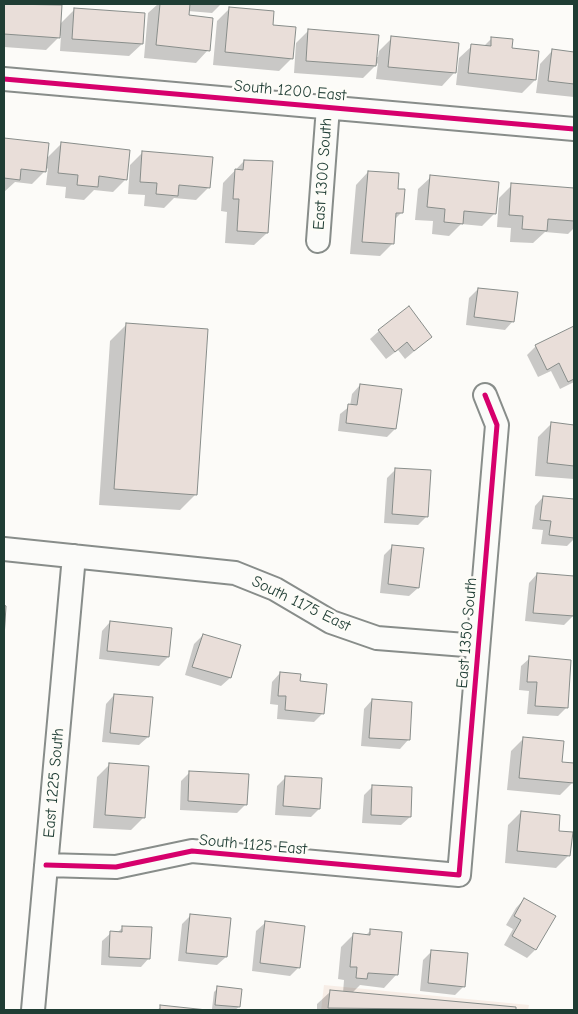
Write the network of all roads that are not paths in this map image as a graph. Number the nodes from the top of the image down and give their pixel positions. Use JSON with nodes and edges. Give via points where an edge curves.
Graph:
{"nodes":[{"id":1,"x":4,"y":79,"type":"edge"},
{"id":2,"x":328,"y":107,"type":"junction"},
{"id":3,"x":574,"y":129,"type":"edge"},
{"id":4,"x":318,"y":241,"type":"dead end"},
{"id":5,"x":485,"y":395,"type":"dead end"},
{"id":6,"x":4,"y":549,"type":"edge"},
{"id":7,"x":74,"y":556,"type":"junction"},
{"id":8,"x":478,"y":646,"type":"junction"},
{"id":9,"x":46,"y":865,"type":"junction"},
{"id":10,"x":459,"y":875,"type":"joint"},
{"id":11,"x":33,"y":1010,"type":"edge"}],
"edges":[{"from":1,"to":2,"type":"street","name":"South 1200 East"},
{"from":2,"to":3,"type":"street","name":"South 1200 East"},
{"from":2,"to":4,"type":"street","name":"East 1300 South"},
{"from":5,"to":8,"type":"street","name":"East 1350 South","via":[[497,425]]},
{"from":6,"to":7,"type":"street","name":"South 1175 East"},
{"from":7,"to":8,"type":"street","name":"South 1175 East","via":[[234,573],[275,589],[331,622],[377,638]]},
{"from":7,"to":9,"type":"street","name":"East 1225 South"},
{"from":8,"to":10,"type":"street","name":"East 1350 South"},
{"from":9,"to":10,"type":"street","name":"South 1125 East","via":[[116,867],[192,852]]},
{"from":9,"to":11,"type":"street","name":"East 1225 South"}]}
